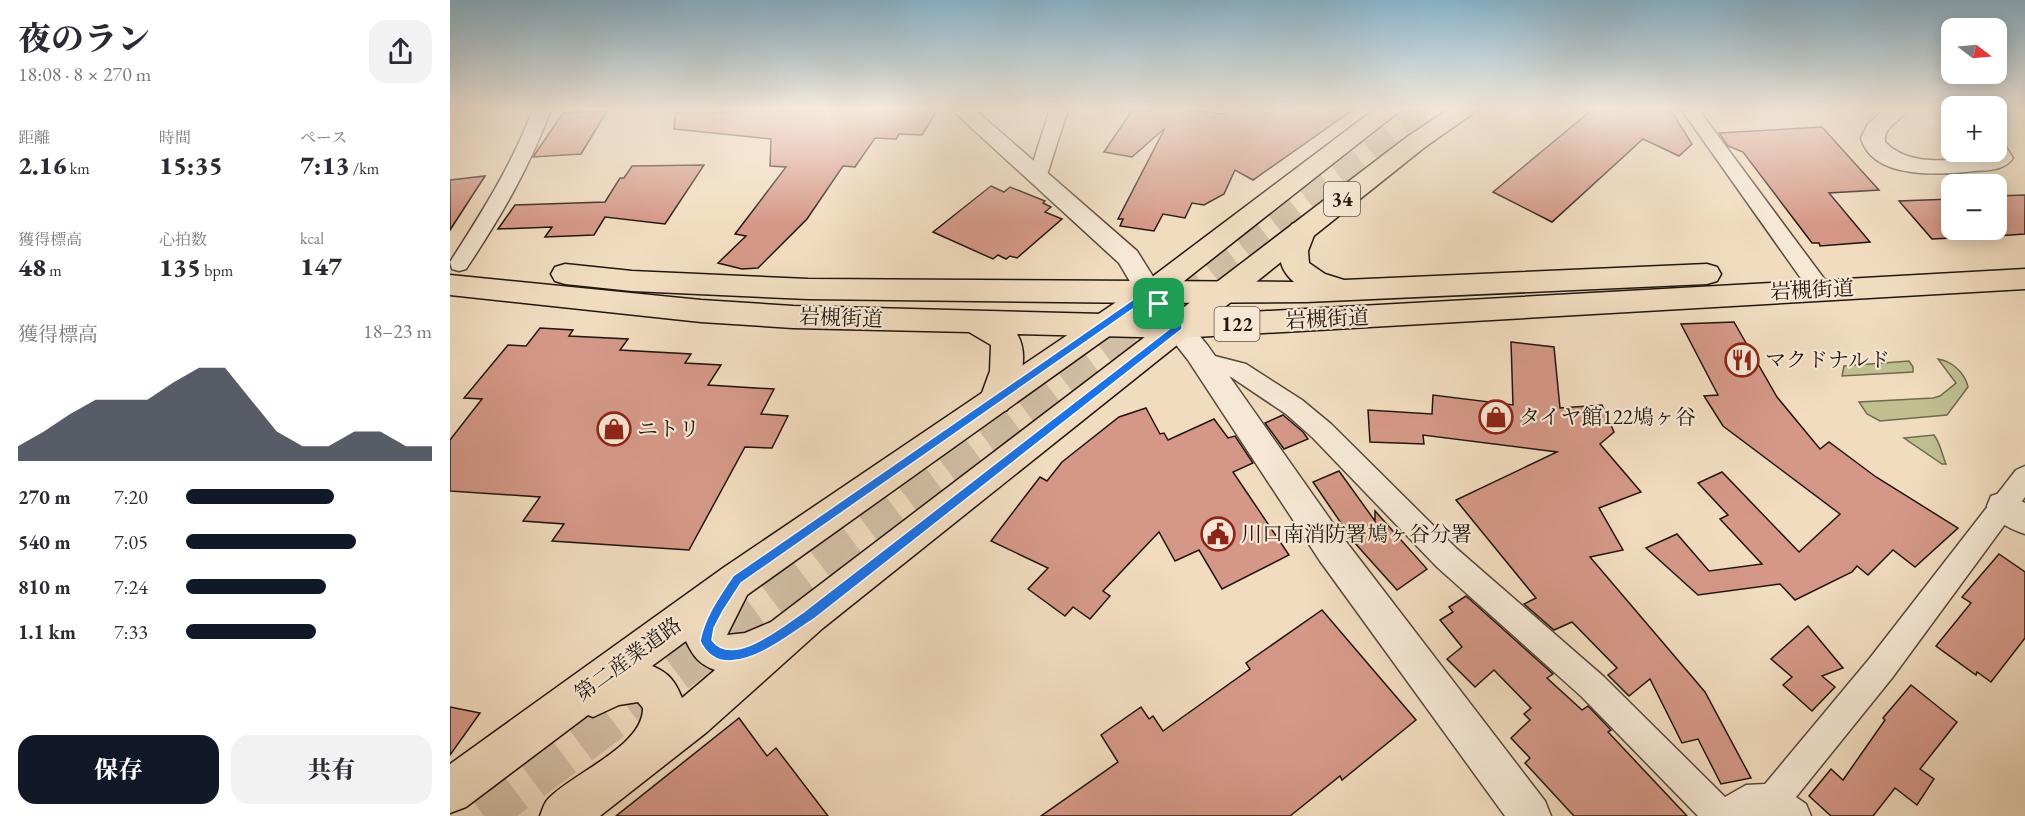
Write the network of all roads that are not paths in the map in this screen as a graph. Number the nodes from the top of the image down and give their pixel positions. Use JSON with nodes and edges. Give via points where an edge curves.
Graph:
{"nodes":[{"id":1,"x":526,"y":147,"type":"edge"},
{"id":2,"x":1006,"y":147,"type":"edge"},
{"id":3,"x":1047,"y":147,"type":"edge"},
{"id":4,"x":1339,"y":147,"type":"edge"},
{"id":5,"x":1409,"y":147,"type":"edge"},
{"id":6,"x":1717,"y":147,"type":"edge"},
{"id":7,"x":1877,"y":147,"type":"edge"},
{"id":8,"x":1995,"y":162,"type":"edge"},
{"id":9,"x":1038,"y":175,"type":"junction"},
{"id":10,"x":1302,"y":230,"type":"junction"},
{"id":11,"x":2025,"y":257,"type":"edge"},
{"id":12,"x":453,"y":271,"type":"edge"},
{"id":13,"x":1813,"y":279,"type":"junction"},
{"id":14,"x":2025,"y":279,"type":"edge"},
{"id":15,"x":1352,"y":290,"type":"junction"},
{"id":16,"x":1150,"y":292,"type":"junction"},
{"id":17,"x":1222,"y":292,"type":"junction"},
{"id":18,"x":975,"y":322,"type":"junction"},
{"id":19,"x":1102,"y":326,"type":"junction"},
{"id":20,"x":1179,"y":327,"type":"junction"},
{"id":21,"x":1203,"y":362,"type":"junction"},
{"id":22,"x":995,"y":401,"type":"junction"},
{"id":23,"x":2025,"y":477,"type":"edge"},
{"id":24,"x":2014,"y":513,"type":"edge"},
{"id":25,"x":737,"y":580,"type":"junction"},
{"id":26,"x":809,"y":615,"type":"junction"},
{"id":27,"x":538,"y":725,"type":"junction"},
{"id":28,"x":640,"y":757,"type":"junction"},
{"id":29,"x":450,"y":791,"type":"edge"},
{"id":30,"x":1783,"y":808,"type":"edge"},
{"id":31,"x":563,"y":816,"type":"edge"},
{"id":32,"x":1530,"y":816,"type":"edge"},
{"id":33,"x":1720,"y":816,"type":"edge"},
{"id":34,"x":1726,"y":816,"type":"edge"}],
"edges":[{"from":1,"to":12,"type":"street","via":[[478,237]]},
{"from":2,"to":9,"type":"street"},
{"from":3,"to":9,"type":"street"},
{"from":4,"to":16,"type":"main road","name":"第二産業道路","number":"34"},
{"from":5,"to":10,"type":"main road","number":"34"},
{"from":6,"to":13,"type":"street"},
{"from":7,"to":8,"type":"street","via":[[1896,161],[1925,167]]},
{"from":9,"to":16,"type":"street","via":[[1128,257]]},
{"from":10,"to":15,"type":"main road","via":[[1293,254],[1295,265],[1320,284]]},
{"from":10,"to":17,"type":"main road","number":"34"},
{"from":11,"to":13,"type":"main road","name":"岩槻街道","number":"122"},
{"from":12,"to":16,"type":"main road","name":"岩槻街道","number":"122","via":[[808,289]]},
{"from":12,"to":18,"type":"main road","name":"岩槻街道","number":"122","via":[[701,311]]},
{"from":13,"to":14,"type":"main road","name":"岩槻街道","number":"122"},
{"from":13,"to":15,"type":"main road","name":"岩槻街道","number":"122"},
{"from":13,"to":20,"type":"main road","name":"岩槻街道","number":"122"},
{"from":15,"to":17,"type":"main road","name":"岩槻街道","number":"122"},
{"from":16,"to":17,"type":"main road","name":"岩槻街道","number":"122"},
{"from":16,"to":19,"type":"main road","name":"第二産業道路","number":"34"},
{"from":16,"to":20,"type":"street"},
{"from":17,"to":20,"type":"main road","number":"34"},
{"from":18,"to":19,"type":"main road","name":"岩槻街道","number":"122"},
{"from":18,"to":22,"type":"main road","via":[[1005,339],[1008,364]]},
{"from":19,"to":20,"type":"main road","name":"岩槻街道","number":"122"},
{"from":19,"to":22,"type":"main road","name":"第二産業道路","number":"34"},
{"from":20,"to":21,"type":"street"},
{"from":20,"to":26,"type":"main road","number":"34"},
{"from":21,"to":32,"type":"street","via":[[1332,550]]},
{"from":21,"to":33,"type":"street","via":[[1238,370],[1294,406],[1447,558],[1593,687]]},
{"from":22,"to":25,"type":"main road","name":"第二産業道路","number":"34"},
{"from":23,"to":24,"type":"street"},
{"from":24,"to":30,"type":"street","via":[[1881,668]]},
{"from":25,"to":26,"type":"main road","via":[[709,628],[706,641],[713,651],[744,655]]},
{"from":25,"to":27,"type":"main road","name":"第二産業道路","number":"34"},
{"from":26,"to":28,"type":"main road","number":"34"},
{"from":27,"to":28,"type":"main road","via":[[613,686],[649,684],[661,695],[665,712],[659,732]]},
{"from":27,"to":29,"type":"main road","name":"第二産業道路","number":"34"},
{"from":28,"to":31,"type":"main road","number":"34"},
{"from":30,"to":34,"type":"street","via":[[1746,801]]}]}
